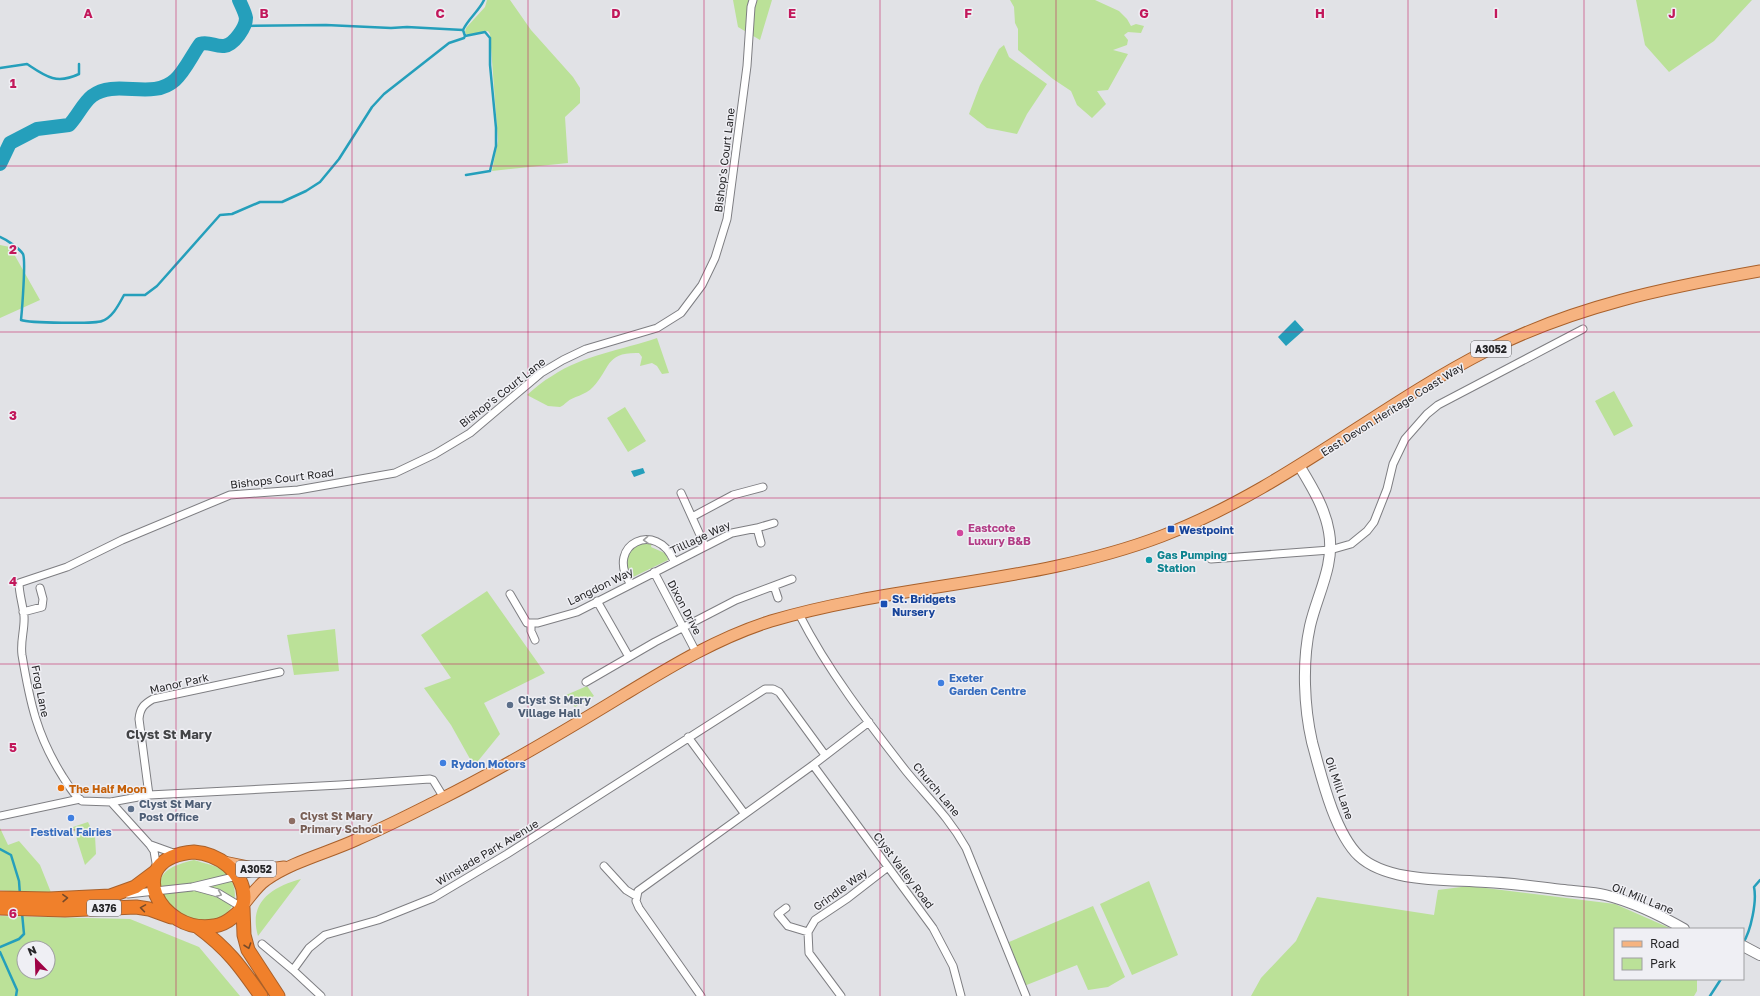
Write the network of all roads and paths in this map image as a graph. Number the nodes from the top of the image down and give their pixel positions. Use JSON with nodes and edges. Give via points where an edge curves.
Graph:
{"nodes":[{"id":1,"x":753,"y":0,"type":"edge"},
{"id":2,"x":1760,"y":271,"type":"edge"},
{"id":3,"x":1583,"y":329,"type":"dead end"},
{"id":4,"x":436,"y":454,"type":"joint"},
{"id":5,"x":1300,"y":467,"type":"junction"},
{"id":6,"x":763,"y":487,"type":"dead end"},
{"id":7,"x":681,"y":493,"type":"dead end"},
{"id":8,"x":692,"y":517,"type":"junction"},
{"id":9,"x":774,"y":523,"type":"dead end"},
{"id":10,"x":757,"y":528,"type":"junction"},
{"id":11,"x":761,"y":543,"type":"dead end"},
{"id":12,"x":705,"y":546,"type":"junction"},
{"id":13,"x":1330,"y":550,"type":"junction"},
{"id":14,"x":92,"y":554,"type":"joint"},
{"id":15,"x":1211,"y":559,"type":"dead end"},
{"id":16,"x":674,"y":562,"type":"junction"},
{"id":17,"x":654,"y":572,"type":"junction"},
{"id":18,"x":792,"y":579,"type":"dead end"},
{"id":19,"x":630,"y":583,"type":"junction"},
{"id":20,"x":774,"y":586,"type":"junction"},
{"id":21,"x":40,"y":588,"type":"dead end"},
{"id":22,"x":510,"y":594,"type":"dead end"},
{"id":23,"x":778,"y":598,"type":"dead end"},
{"id":24,"x":597,"y":601,"type":"junction"},
{"id":25,"x":23,"y":612,"type":"junction"},
{"id":26,"x":799,"y":614,"type":"junction"},
{"id":27,"x":531,"y":624,"type":"junction"},
{"id":28,"x":685,"y":628,"type":"junction"},
{"id":29,"x":535,"y":640,"type":"dead end"},
{"id":30,"x":696,"y":652,"type":"junction"},
{"id":31,"x":629,"y":657,"type":"junction"},
{"id":32,"x":263,"y":668,"type":"dead end"},
{"id":33,"x":280,"y":672,"type":"dead end"},
{"id":34,"x":264,"y":676,"type":"junction"},
{"id":35,"x":586,"y":682,"type":"dead end"},
{"id":36,"x":869,"y":722,"type":"junction"},
{"id":37,"x":688,"y":737,"type":"junction"},
{"id":38,"x":825,"y":755,"type":"junction"},
{"id":39,"x":812,"y":765,"type":"junction"},
{"id":40,"x":149,"y":795,"type":"junction"},
{"id":41,"x":444,"y":798,"type":"junction"},
{"id":42,"x":80,"y":799,"type":"junction"},
{"id":43,"x":111,"y":802,"type":"junction"},
{"id":44,"x":744,"y":813,"type":"junction"},
{"id":45,"x":0,"y":816,"type":"edge"},
{"id":46,"x":150,"y":845,"type":"junction"},
{"id":47,"x":177,"y":854,"type":"junction"},
{"id":48,"x":221,"y":861,"type":"junction"},
{"id":49,"x":292,"y":866,"type":"junction"},
{"id":50,"x":604,"y":866,"type":"dead end"},
{"id":51,"x":888,"y":867,"type":"junction"},
{"id":52,"x":156,"y":870,"type":"junction"},
{"id":53,"x":262,"y":870,"type":"junction"},
{"id":54,"x":237,"y":875,"type":"junction"},
{"id":55,"x":192,"y":887,"type":"junction"},
{"id":56,"x":154,"y":892,"type":"junction"},
{"id":57,"x":120,"y":894,"type":"junction"},
{"id":58,"x":636,"y":896,"type":"junction"},
{"id":59,"x":0,"y":898,"type":"edge"},
{"id":60,"x":26,"y":904,"type":"junction"},
{"id":61,"x":243,"y":906,"type":"junction"},
{"id":62,"x":0,"y":908,"type":"edge"},
{"id":63,"x":786,"y":908,"type":"dead end"},
{"id":64,"x":180,"y":920,"type":"junction"},
{"id":65,"x":198,"y":927,"type":"junction"},
{"id":66,"x":1682,"y":928,"type":"edge"},
{"id":67,"x":808,"y":932,"type":"junction"},
{"id":68,"x":262,"y":944,"type":"dead end"},
{"id":69,"x":1745,"y":946,"type":"edge"},
{"id":70,"x":1760,"y":955,"type":"edge"},
{"id":71,"x":293,"y":970,"type":"junction"},
{"id":72,"x":261,"y":996,"type":"edge"},
{"id":73,"x":278,"y":996,"type":"edge"},
{"id":74,"x":321,"y":996,"type":"edge"},
{"id":75,"x":701,"y":996,"type":"edge"},
{"id":76,"x":841,"y":996,"type":"edge"},
{"id":77,"x":961,"y":996,"type":"edge"},
{"id":78,"x":1026,"y":996,"type":"edge"}],
"edges":[{"from":1,"to":4,"type":"street","name":"Bishop's Court Lane","via":[[728,219],[715,258],[702,285],[681,314],[671,321],[586,349],[540,373],[470,433]]},
{"from":2,"to":5,"type":"main road","name":"East Devon Heritage Coast Way","number":"A3052","via":[[1686,284],[1607,303],[1528,332],[1475,357],[1424,387]]},
{"from":3,"to":13,"type":"street","via":[[1438,405],[1427,414],[1405,439],[1393,464],[1387,489],[1367,532],[1351,544]]},
{"from":4,"to":14,"type":"street","name":"Bishops Court Road","via":[[395,473],[298,490],[230,495]]},
{"from":5,"to":13,"type":"street","name":"Oil Mill Lane","via":[[1325,515]]},
{"from":5,"to":26,"type":"main road","number":"A3052","via":[[1206,518],[1164,536],[1102,557]]},
{"from":6,"to":8,"type":"street","via":[[733,496]]},
{"from":7,"to":8,"type":"street"},
{"from":8,"to":12,"type":"street"},
{"from":9,"to":10,"type":"street","name":"Tilllage Way"},
{"from":10,"to":11,"type":"street"},
{"from":10,"to":12,"type":"street","name":"Tilllage Way","via":[[732,533]]},
{"from":12,"to":16,"type":"street","name":"Tilllage Way"},
{"from":13,"to":15,"type":"street"},
{"from":13,"to":66,"type":"street","name":"Oil Mill Lane","via":[[1328,570],[1310,628],[1306,700],[1310,732],[1326,791],[1340,826],[1359,856],[1380,869],[1409,876],[1604,895],[1635,905]]},
{"from":14,"to":25,"type":"street","name":"Frog Lane","via":[[67,566],[20,582]]},
{"from":16,"to":17,"type":"street","name":"Tilllage Way"},
{"from":16,"to":19,"type":"street","one_way":true,"via":[[669,550],[657,541],[635,542],[628,549],[623,561],[624,573]]},
{"from":17,"to":19,"type":"street","name":"Langdon Way"},
{"from":17,"to":28,"type":"street","name":"Dixon Drive"},
{"from":18,"to":20,"type":"street"},
{"from":19,"to":24,"type":"street","name":"Langdon Way"},
{"from":20,"to":23,"type":"street"},
{"from":20,"to":28,"type":"street","via":[[736,600]]},
{"from":21,"to":25,"type":"street","via":[[42,606]]},
{"from":22,"to":27,"type":"street","via":[[527,623]]},
{"from":24,"to":27,"type":"street","name":"Langdon Way","via":[[577,612]]},
{"from":24,"to":31,"type":"street"},
{"from":25,"to":42,"type":"street","name":"Frog Lane","via":[[22,655],[35,719],[47,750]]},
{"from":26,"to":30,"type":"main road","number":"A3052","via":[[741,632]]},
{"from":26,"to":36,"type":"street","name":"Church Lane","via":[[835,676]]},
{"from":27,"to":29,"type":"street"},
{"from":28,"to":30,"type":"street","name":"Dixon Drive"},
{"from":28,"to":31,"type":"street"},
{"from":30,"to":41,"type":"main road","number":"A3052","via":[[542,744]]},
{"from":31,"to":35,"type":"street"},
{"from":32,"to":34,"type":"street"},
{"from":33,"to":34,"type":"street","name":"Manor Park"},
{"from":34,"to":40,"type":"street","name":"Manor Park","via":[[146,702],[140,709],[139,718]]},
{"from":36,"to":38,"type":"street"},
{"from":36,"to":78,"type":"street","name":"Church Lane","via":[[907,772],[954,826],[966,848]]},
{"from":37,"to":38,"type":"street","name":"Winslade Park Avenue","via":[[765,689],[773,689],[779,692]]},
{"from":37,"to":44,"type":"street"},
{"from":37,"to":71,"type":"street","name":"Winslade Park Avenue","via":[[507,854],[433,898],[378,920],[325,935],[309,948]]},
{"from":38,"to":39,"type":"street"},
{"from":39,"to":44,"type":"street"},
{"from":39,"to":51,"type":"street","name":"Clyst Valley Road"},
{"from":40,"to":41,"type":"street","via":[[430,779]]},
{"from":40,"to":43,"type":"street"},
{"from":41,"to":49,"type":"main road","number":"A3052","via":[[359,839]]},
{"from":42,"to":43,"type":"street"},
{"from":42,"to":45,"type":"street"},
{"from":43,"to":46,"type":"street"},
{"from":44,"to":58,"type":"street","via":[[641,888]]},
{"from":46,"to":47,"type":"street"},
{"from":46,"to":52,"type":"street","via":[[154,851]]},
{"from":47,"to":48,"type":"highway","number":"A376","via":[[200,852]]},
{"from":47,"to":52,"type":"highway","number":"A376"},
{"from":48,"to":53,"type":"main road","number":"A3052"},
{"from":48,"to":54,"type":"highway","number":"A376"},
{"from":49,"to":53,"type":"main road","number":"A3052"},
{"from":49,"to":61,"type":"main road","number":"A3052","via":[[266,880]]},
{"from":50,"to":58,"type":"street","via":[[626,890]]},
{"from":51,"to":67,"type":"street","name":"Grindle Way","via":[[816,920]]},
{"from":51,"to":77,"type":"street","name":"Clyst Valley Road","via":[[945,948]]},
{"from":52,"to":56,"type":"highway"},
{"from":52,"to":57,"type":"highway","number":"A376","via":[[135,887]]},
{"from":53,"to":54,"type":"street"},
{"from":54,"to":55,"type":"street"},
{"from":54,"to":61,"type":"highway","number":"A376","via":[[244,890]]},
{"from":55,"to":56,"type":"street"},
{"from":55,"to":61,"type":"street","one_way":true,"via":[[202,887]]},
{"from":56,"to":57,"type":"street"},
{"from":56,"to":64,"type":"highway","number":"A376","via":[[160,903]]},
{"from":60,"to":57,"type":"highway","number":"A376","one_way":true},
{"from":58,"to":75,"type":"street","via":[[638,908]]},
{"from":59,"to":60,"type":"highway","number":"A376"},
{"from":60,"to":62,"type":"highway","number":"A376"},
{"from":64,"to":60,"type":"highway","number":"A376","one_way":true,"via":[[136,907],[65,910]]},
{"from":61,"to":65,"type":"highway","number":"A376","via":[[237,914],[220,925]]},
{"from":61,"to":73,"type":"highway","number":"A376","one_way":true,"via":[[244,935],[248,950]]},
{"from":63,"to":67,"type":"street","via":[[776,916],[788,926]]},
{"from":64,"to":65,"type":"highway","number":"A376"},
{"from":65,"to":72,"type":"highway","number":"A376","via":[[218,941],[235,958]]},
{"from":67,"to":76,"type":"street","via":[[809,953]]},
{"from":68,"to":71,"type":"street"},
{"from":69,"to":70,"type":"street"},
{"from":71,"to":74,"type":"street"}]}
